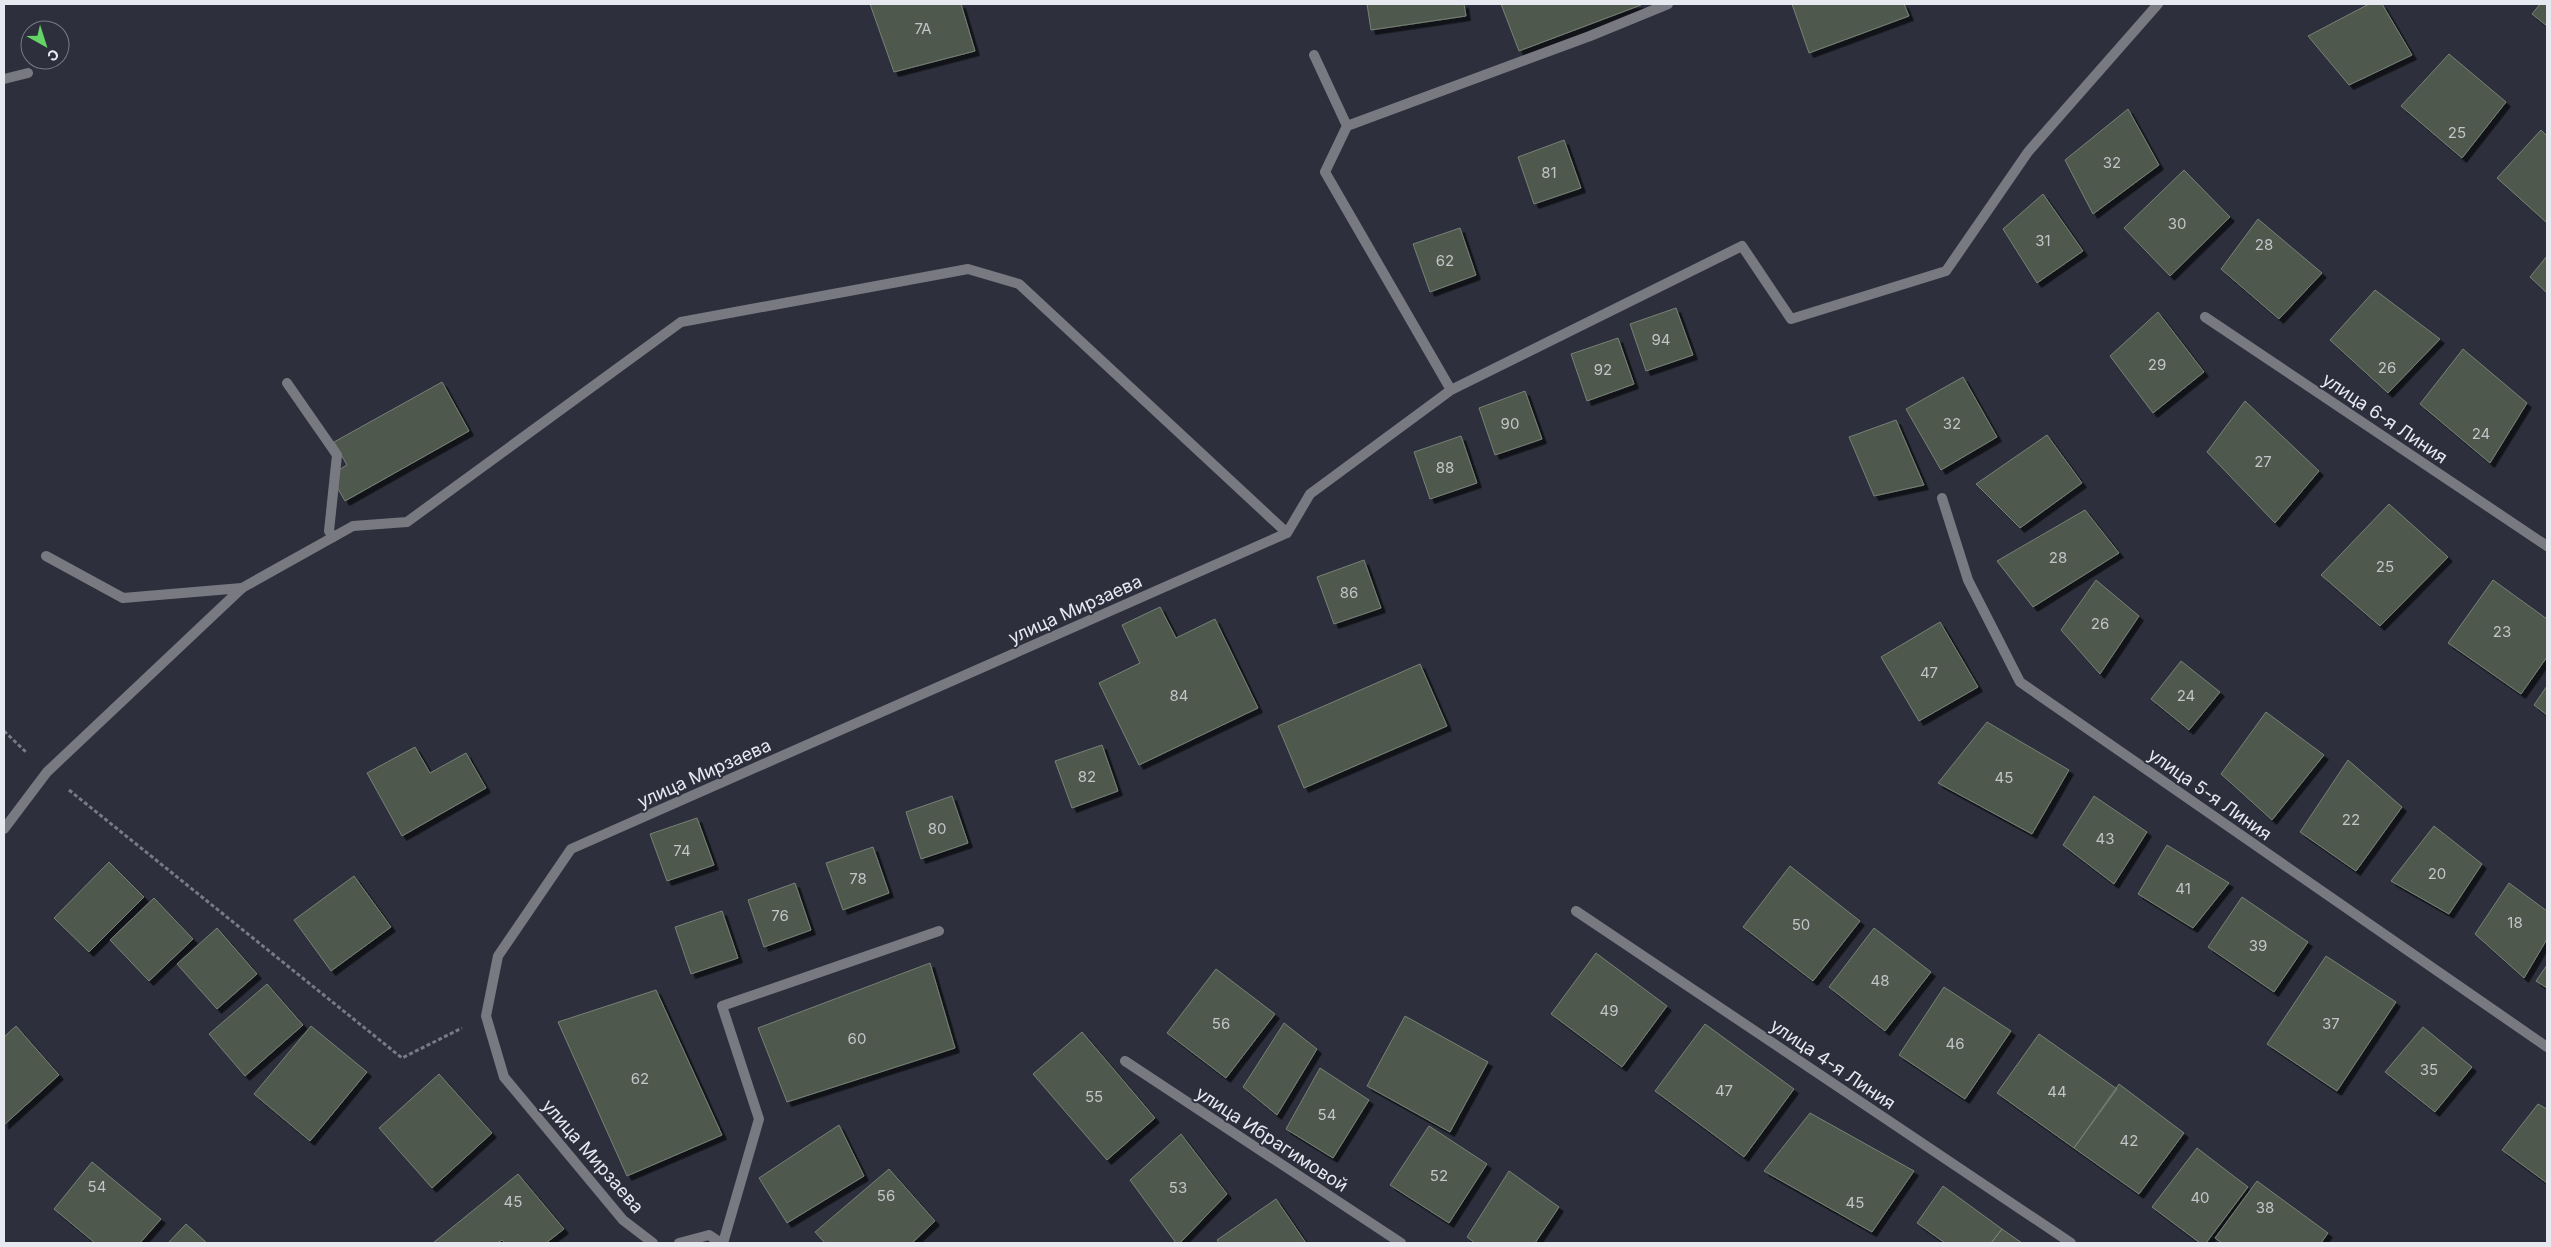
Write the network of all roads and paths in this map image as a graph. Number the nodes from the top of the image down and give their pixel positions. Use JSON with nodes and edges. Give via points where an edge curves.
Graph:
{"nodes":[{"id":1,"x":1668,"y":4,"type":"edge"},
{"id":2,"x":2158,"y":4,"type":"edge"},
{"id":3,"x":1314,"y":55,"type":"dead end"},
{"id":4,"x":28,"y":73,"type":"dead end"},
{"id":5,"x":4,"y":79,"type":"edge"},
{"id":6,"x":1347,"y":126,"type":"junction"},
{"id":7,"x":2205,"y":317,"type":"dead end"},
{"id":8,"x":287,"y":383,"type":"dead end"},
{"id":9,"x":1451,"y":390,"type":"junction"},
{"id":10,"x":1942,"y":498,"type":"dead end"},
{"id":11,"x":1287,"y":533,"type":"junction"},
{"id":12,"x":333,"y":537,"type":"junction"},
{"id":13,"x":2547,"y":546,"type":"edge"},
{"id":14,"x":46,"y":556,"type":"dead end"},
{"id":15,"x":242,"y":588,"type":"junction"},
{"id":16,"x":47,"y":772,"type":"junction"},
{"id":17,"x":4,"y":829,"type":"edge"},
{"id":18,"x":1576,"y":911,"type":"dead end"},
{"id":19,"x":939,"y":931,"type":"dead end"},
{"id":20,"x":486,"y":1016,"type":"junction"},
{"id":21,"x":2547,"y":1047,"type":"edge"},
{"id":22,"x":1125,"y":1061,"type":"dead end"},
{"id":23,"x":653,"y":1243,"type":"edge"},
{"id":24,"x":679,"y":1243,"type":"edge"},
{"id":25,"x":722,"y":1243,"type":"edge"},
{"id":26,"x":1401,"y":1243,"type":"edge"},
{"id":27,"x":2071,"y":1243,"type":"edge"}],
"edges":[{"from":1,"to":6,"type":"street"},
{"from":2,"to":9,"type":"street","via":[[2028,152],[1946,272],[1791,319],[1742,246]]},
{"from":3,"to":6,"type":"street"},
{"from":4,"to":5,"type":"street"},
{"from":6,"to":9,"type":"street","via":[[1325,172]]},
{"from":7,"to":13,"type":"street","name":"улица 6-я Линия"},
{"from":8,"to":12,"type":"street","via":[[338,455],[329,531]]},
{"from":9,"to":11,"type":"street","via":[[1310,494]]},
{"from":10,"to":21,"type":"street","name":"улица 5-я Линия","via":[[1968,580],[2020,682]]},
{"from":11,"to":12,"type":"street","via":[[1019,284],[968,270],[681,322],[407,522],[353,526]]},
{"from":11,"to":20,"type":"street","name":"улица Мирзаева","via":[[571,849],[498,956]]},
{"from":12,"to":15,"type":"street"},
{"from":14,"to":15,"type":"street","via":[[123,598]]},
{"from":15,"to":16,"type":"street"},
{"from":16,"to":17,"type":"street"},
{"from":16,"to":20,"type":"path","via":[[402,1058]]},
{"from":18,"to":27,"type":"street","name":"улица 4-я Линия"},
{"from":19,"to":25,"type":"street","via":[[722,1006],[759,1119]]},
{"from":20,"to":23,"type":"street","name":"улица Мирзаева","via":[[504,1076],[623,1220]]},
{"from":22,"to":26,"type":"street","name":"улица Ибрагимовой"},
{"from":24,"to":25,"type":"street","via":[[709,1235]]}]}
